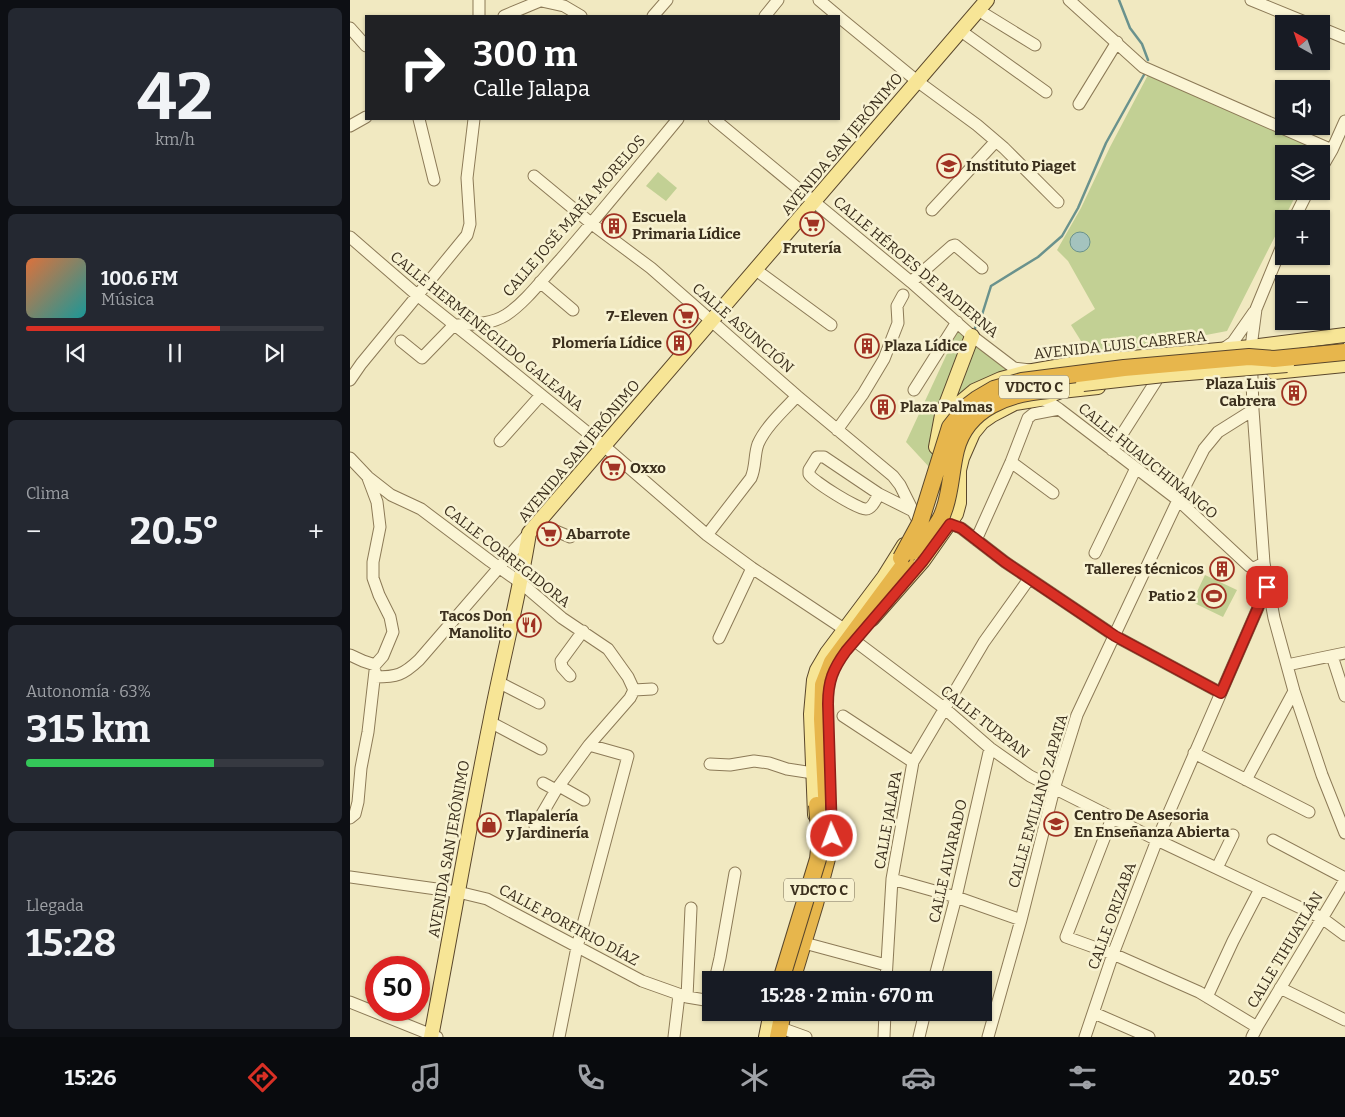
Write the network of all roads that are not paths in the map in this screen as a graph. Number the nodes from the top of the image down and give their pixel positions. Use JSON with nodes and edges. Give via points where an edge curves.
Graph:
{"nodes":[{"id":1,"x":479,"y":0,"type":"edge"},
{"id":2,"x":667,"y":0,"type":"edge"},
{"id":3,"x":778,"y":0,"type":"edge"},
{"id":4,"x":819,"y":0,"type":"edge"},
{"id":5,"x":1068,"y":0,"type":"edge"},
{"id":6,"x":1251,"y":0,"type":"edge"},
{"id":7,"x":539,"y":1,"type":"edge"},
{"id":8,"x":983,"y":5,"type":"edge"},
{"id":9,"x":479,"y":15,"type":"edge"},
{"id":10,"x":506,"y":15,"type":"edge"},
{"id":11,"x":579,"y":15,"type":"edge"},
{"id":12,"x":654,"y":15,"type":"edge"},
{"id":13,"x":766,"y":15,"type":"edge"},
{"id":14,"x":837,"y":15,"type":"edge"},
{"id":15,"x":1288,"y":15,"type":"edge"},
{"id":16,"x":840,"y":18,"type":"edge"},
{"id":17,"x":350,"y":28,"type":"edge"},
{"id":18,"x":961,"y":31,"type":"junction"},
{"id":19,"x":1330,"y":32,"type":"edge"},
{"id":20,"x":1345,"y":38,"type":"edge"},
{"id":21,"x":1117,"y":42,"type":"junction"},
{"id":22,"x":365,"y":45,"type":"edge"},
{"id":23,"x":1035,"y":45,"type":"dead end"},
{"id":24,"x":916,"y":81,"type":"junction"},
{"id":25,"x":1046,"y":92,"type":"dead end"},
{"id":26,"x":1079,"y":104,"type":"dead end"},
{"id":27,"x":365,"y":117,"type":"edge"},
{"id":28,"x":420,"y":120,"type":"edge"},
{"id":29,"x":474,"y":120,"type":"edge"},
{"id":30,"x":677,"y":120,"type":"edge"},
{"id":31,"x":715,"y":120,"type":"edge"},
{"id":32,"x":1345,"y":121,"type":"edge"},
{"id":33,"x":350,"y":126,"type":"edge"},
{"id":34,"x":996,"y":141,"type":"junction"},
{"id":35,"x":1332,"y":150,"type":"junction"},
{"id":36,"x":1330,"y":153,"type":"edge"},
{"id":37,"x":534,"y":176,"type":"dead end"},
{"id":38,"x":434,"y":180,"type":"dead end"},
{"id":39,"x":815,"y":202,"type":"junction"},
{"id":40,"x":1058,"y":202,"type":"dead end"},
{"id":41,"x":932,"y":210,"type":"dead end"},
{"id":42,"x":592,"y":224,"type":"junction"},
{"id":43,"x":350,"y":237,"type":"edge"},
{"id":44,"x":1275,"y":263,"type":"edge"},
{"id":45,"x":982,"y":268,"type":"dead end"},
{"id":46,"x":756,"y":270,"type":"junction"},
{"id":47,"x":540,"y":282,"type":"junction"},
{"id":48,"x":911,"y":282,"type":"junction"},
{"id":49,"x":417,"y":295,"type":"junction"},
{"id":50,"x":903,"y":296,"type":"dead end"},
{"id":51,"x":1256,"y":309,"type":"junction"},
{"id":52,"x":573,"y":310,"type":"dead end"},
{"id":53,"x":713,"y":320,"type":"junction"},
{"id":54,"x":957,"y":322,"type":"junction"},
{"id":55,"x":485,"y":323,"type":"junction"},
{"id":56,"x":454,"y":325,"type":"junction"},
{"id":57,"x":831,"y":325,"type":"dead end"},
{"id":58,"x":1345,"y":335,"type":"edge"},
{"id":59,"x":972,"y":336,"type":"junction"},
{"id":60,"x":401,"y":341,"type":"dead end"},
{"id":61,"x":1345,"y":341,"type":"edge"},
{"id":62,"x":1345,"y":346,"type":"edge"},
{"id":63,"x":486,"y":350,"type":"junction"},
{"id":64,"x":1221,"y":350,"type":"junction"},
{"id":65,"x":1192,"y":352,"type":"junction"},
{"id":66,"x":1250,"y":352,"type":"junction"},
{"id":67,"x":1345,"y":352,"type":"edge"},
{"id":68,"x":1345,"y":359,"type":"edge"},
{"id":69,"x":1345,"y":365,"type":"edge"},
{"id":70,"x":1034,"y":370,"type":"junction"},
{"id":71,"x":1252,"y":374,"type":"junction"},
{"id":72,"x":1189,"y":379,"type":"junction"},
{"id":73,"x":350,"y":380,"type":"edge"},
{"id":74,"x":1156,"y":381,"type":"junction"},
{"id":75,"x":982,"y":387,"type":"junction"},
{"id":76,"x":914,"y":390,"type":"dead end"},
{"id":77,"x":1054,"y":391,"type":"junction"},
{"id":78,"x":541,"y":395,"type":"junction"},
{"id":79,"x":797,"y":396,"type":"junction"},
{"id":80,"x":1059,"y":409,"type":"junction"},
{"id":81,"x":1253,"y":410,"type":"junction"},
{"id":82,"x":837,"y":430,"type":"junction"},
{"id":83,"x":500,"y":441,"type":"dead end"},
{"id":84,"x":604,"y":446,"type":"junction"},
{"id":85,"x":936,"y":447,"type":"junction"},
{"id":86,"x":1112,"y":450,"type":"junction"},
{"id":87,"x":350,"y":458,"type":"edge"},
{"id":88,"x":1011,"y":462,"type":"junction"},
{"id":89,"x":1136,"y":468,"type":"junction"},
{"id":90,"x":368,"y":477,"type":"junction"},
{"id":91,"x":1053,"y":493,"type":"dead end"},
{"id":92,"x":880,"y":495,"type":"junction"},
{"id":93,"x":1178,"y":500,"type":"junction"},
{"id":94,"x":914,"y":514,"type":"junction"},
{"id":95,"x":953,"y":519,"type":"junction"},
{"id":96,"x":533,"y":528,"type":"junction"},
{"id":97,"x":707,"y":535,"type":"junction"},
{"id":98,"x":570,"y":537,"type":"dead end"},
{"id":99,"x":976,"y":540,"type":"junction"},
{"id":100,"x":1095,"y":553,"type":"dead end"},
{"id":101,"x":912,"y":554,"type":"junction"},
{"id":102,"x":1264,"y":563,"type":"junction"},
{"id":103,"x":501,"y":568,"type":"junction"},
{"id":104,"x":752,"y":568,"type":"junction"},
{"id":105,"x":1029,"y":579,"type":"junction"},
{"id":106,"x":521,"y":583,"type":"junction"},
{"id":107,"x":1267,"y":587,"type":"junction"},
{"id":108,"x":844,"y":629,"type":"junction"},
{"id":109,"x":583,"y":631,"type":"junction"},
{"id":110,"x":1115,"y":636,"type":"junction"},
{"id":111,"x":719,"y":638,"type":"dead end"},
{"id":112,"x":855,"y":641,"type":"junction"},
{"id":113,"x":1345,"y":653,"type":"edge"},
{"id":114,"x":350,"y":654,"type":"edge"},
{"id":115,"x":1332,"y":656,"type":"junction"},
{"id":116,"x":376,"y":665,"type":"junction"},
{"id":117,"x":1287,"y":665,"type":"junction"},
{"id":118,"x":570,"y":676,"type":"dead end"},
{"id":119,"x":375,"y":677,"type":"junction"},
{"id":120,"x":498,"y":682,"type":"junction"},
{"id":121,"x":652,"y":689,"type":"dead end"},
{"id":122,"x":634,"y":690,"type":"junction"},
{"id":123,"x":1294,"y":690,"type":"junction"},
{"id":124,"x":1221,"y":693,"type":"junction"},
{"id":125,"x":1345,"y":696,"type":"edge"},
{"id":126,"x":539,"y":703,"type":"dead end"},
{"id":127,"x":944,"y":708,"type":"junction"},
{"id":128,"x":843,"y":716,"type":"dead end"},
{"id":129,"x":490,"y":722,"type":"junction"},
{"id":130,"x":589,"y":745,"type":"junction"},
{"id":131,"x":990,"y":748,"type":"junction"},
{"id":132,"x":541,"y":749,"type":"dead end"},
{"id":133,"x":1194,"y":753,"type":"junction"},
{"id":134,"x":913,"y":762,"type":"junction"},
{"id":135,"x":710,"y":764,"type":"dead end"},
{"id":136,"x":813,"y":773,"type":"junction"},
{"id":137,"x":1246,"y":780,"type":"junction"},
{"id":138,"x":543,"y":783,"type":"dead end"},
{"id":139,"x":557,"y":788,"type":"junction"},
{"id":140,"x":1054,"y":790,"type":"junction"},
{"id":141,"x":584,"y":800,"type":"dead end"},
{"id":142,"x":1308,"y":812,"type":"dead end"},
{"id":143,"x":350,"y":818,"type":"edge"},
{"id":144,"x":1112,"y":818,"type":"junction"},
{"id":145,"x":535,"y":826,"type":"dead end"},
{"id":146,"x":1345,"y":833,"type":"edge"},
{"id":147,"x":1233,"y":835,"type":"dead end"},
{"id":148,"x":1157,"y":840,"type":"junction"},
{"id":149,"x":1273,"y":840,"type":"dead end"},
{"id":150,"x":1217,"y":868,"type":"junction"},
{"id":151,"x":735,"y":873,"type":"dead end"},
{"id":152,"x":350,"y":876,"type":"edge"},
{"id":153,"x":892,"y":879,"type":"junction"},
{"id":154,"x":1345,"y":879,"type":"edge"},
{"id":155,"x":1260,"y":889,"type":"junction"},
{"id":156,"x":458,"y":892,"type":"junction"},
{"id":157,"x":956,"y":897,"type":"junction"},
{"id":158,"x":691,"y":908,"type":"dead end"},
{"id":159,"x":1322,"y":918,"type":"junction"},
{"id":160,"x":1021,"y":920,"type":"junction"},
{"id":161,"x":1345,"y":935,"type":"edge"},
{"id":162,"x":808,"y":944,"type":"junction"},
{"id":163,"x":577,"y":947,"type":"junction"},
{"id":164,"x":1113,"y":954,"type":"junction"},
{"id":165,"x":886,"y":965,"type":"junction"},
{"id":166,"x":717,"y":971,"type":"edge"},
{"id":167,"x":784,"y":971,"type":"edge"},
{"id":168,"x":784,"y":971,"type":"edge"},
{"id":169,"x":796,"y":971,"type":"edge"},
{"id":170,"x":798,"y":971,"type":"edge"},
{"id":171,"x":886,"y":971,"type":"edge"},
{"id":172,"x":936,"y":971,"type":"edge"},
{"id":173,"x":1280,"y":988,"type":"junction"},
{"id":174,"x":683,"y":996,"type":"junction"},
{"id":175,"x":702,"y":997,"type":"edge"},
{"id":176,"x":1207,"y":997,"type":"junction"},
{"id":177,"x":350,"y":1002,"type":"edge"},
{"id":178,"x":1094,"y":1013,"type":"junction"},
{"id":179,"x":1345,"y":1020,"type":"edge"},
{"id":180,"x":884,"y":1021,"type":"edge"},
{"id":181,"x":923,"y":1021,"type":"edge"},
{"id":182,"x":777,"y":1029,"type":"edge"},
{"id":183,"x":1255,"y":1032,"type":"edge"},
{"id":184,"x":433,"y":1036,"type":"edge"},
{"id":185,"x":559,"y":1037,"type":"edge"},
{"id":186,"x":674,"y":1037,"type":"edge"},
{"id":187,"x":806,"y":1037,"type":"edge"},
{"id":188,"x":884,"y":1037,"type":"edge"},
{"id":189,"x":919,"y":1037,"type":"edge"},
{"id":190,"x":988,"y":1037,"type":"edge"},
{"id":191,"x":1085,"y":1037,"type":"edge"},
{"id":192,"x":1149,"y":1037,"type":"edge"}],
"edges":[{"from":1,"to":9,"type":"street"},
{"from":2,"to":12,"type":"street"},
{"from":3,"to":13,"type":"street"},
{"from":4,"to":14,"type":"street"},
{"from":5,"to":21,"type":"street"},
{"from":6,"to":15,"type":"street"},
{"from":7,"to":10,"type":"street"},
{"from":7,"to":11,"type":"street","via":[[564,6]]},
{"from":8,"to":18,"type":"main road","name":"AVENIDA SAN JERÓNIMO"},
{"from":8,"to":23,"type":"street"},
{"from":16,"to":24,"type":"street"},
{"from":17,"to":22,"type":"street"},
{"from":18,"to":24,"type":"main road","name":"AVENIDA SAN JERÓNIMO"},
{"from":18,"to":25,"type":"street"},
{"from":19,"to":20,"type":"street"},
{"from":21,"to":26,"type":"street"},
{"from":21,"to":35,"type":"street","via":[[1143,67]]},
{"from":24,"to":34,"type":"street"},
{"from":24,"to":39,"type":"main road","name":"AVENIDA SAN JERÓNIMO"},
{"from":27,"to":33,"type":"street"},
{"from":28,"to":38,"type":"street"},
{"from":29,"to":49,"type":"street","via":[[467,178],[470,224],[467,235]]},
{"from":30,"to":42,"type":"street","name":"CALLE JOSÉ MARÍA MORELOS"},
{"from":31,"to":39,"type":"street","name":"CALLE HÉROES DE PADIERNA"},
{"from":32,"to":35,"type":"street"},
{"from":34,"to":40,"type":"street"},
{"from":34,"to":41,"type":"street"},
{"from":35,"to":36,"type":"street"},
{"from":37,"to":42,"type":"street","name":"CALLE ASUNCIÓN"},
{"from":39,"to":46,"type":"main road","name":"AVENIDA SAN JERÓNIMO"},
{"from":39,"to":48,"type":"street","name":"CALLE HÉROES DE PADIERNA"},
{"from":42,"to":47,"type":"street","name":"CALLE JOSÉ MARÍA MORELOS"},
{"from":42,"to":53,"type":"street","name":"CALLE ASUNCIÓN"},
{"from":43,"to":49,"type":"street","name":"CALLE HERMENEGILDO GALEANA"},
{"from":44,"to":51,"type":"street"},
{"from":45,"to":48,"type":"street","via":[[955,244]]},
{"from":46,"to":53,"type":"main road","name":"AVENIDA SAN JERÓNIMO"},
{"from":46,"to":57,"type":"street"},
{"from":47,"to":52,"type":"street"},
{"from":47,"to":55,"type":"street","name":"CALLE JOSÉ MARÍA MORELOS","via":[[507,314]]},
{"from":48,"to":54,"type":"street","name":"CALLE HÉROES DE PADIERNA"},
{"from":49,"to":56,"type":"street","name":"CALLE HERMENEGILDO GALEANA"},
{"from":49,"to":73,"type":"street"},
{"from":50,"to":82,"type":"street","via":[[897,306],[898,323],[884,359]]},
{"from":51,"to":64,"type":"street","via":[[1233,342]]},
{"from":51,"to":66,"type":"street"},
{"from":53,"to":79,"type":"street","name":"CALLE ASUNCIÓN"},
{"from":53,"to":84,"type":"main road","name":"AVENIDA SAN JERÓNIMO"},
{"from":54,"to":59,"type":"street","name":"CALLE HÉROES DE PADIERNA"},
{"from":54,"to":76,"type":"street"},
{"from":55,"to":56,"type":"street","name":"CALLE JOSÉ MARÍA MORELOS"},
{"from":55,"to":63,"type":"street","via":[[482,330]]},
{"from":56,"to":60,"type":"street","via":[[422,358]]},
{"from":56,"to":63,"type":"street","name":"CALLE HERMENEGILDO GALEANA"},
{"from":58,"to":66,"type":"main road","name":"AVENIDA LUIS CABRERA"},
{"from":59,"to":70,"type":"street","name":"CALLE HÉROES DE PADIERNA","via":[[1014,368]]},
{"from":59,"to":85,"type":"main road","via":[[942,415]]},
{"from":61,"to":66,"type":"highway","bridge":true},
{"from":62,"to":75,"type":"main road","via":[[1123,362],[1028,375]]},
{"from":63,"to":78,"type":"street","name":"CALLE HERMENEGILDO GALEANA"},
{"from":64,"to":65,"type":"main road","name":"AVENIDA LUIS CABRERA"},
{"from":64,"to":66,"type":"main road","name":"AVENIDA LUIS CABRERA"},
{"from":65,"to":70,"type":"main road","name":"AVENIDA LUIS CABRERA"},
{"from":65,"to":72,"type":"main road","via":[[1199,358],[1201,369]]},
{"from":66,"to":67,"type":"highway","bridge":true,"via":[[1274,359]]},
{"from":66,"to":71,"type":"street"},
{"from":66,"to":167,"type":"highway","number":"VDCTO C","bridge":true,"via":[[1022,381],[985,393],[956,418],[945,438],[920,523],[908,547],[827,658],[816,683],[813,700],[820,841],[818,859]]},
{"from":68,"to":77,"type":"main road","name":"AVENIDA LUIS CABRERA","bridge":true,"via":[[1164,375],[1084,384]]},
{"from":68,"to":101,"type":"highway","number":"VDCTO C","bridge":true,"via":[[1163,371],[1017,389],[994,397],[972,412],[955,431],[932,505]]},
{"from":69,"to":71,"type":"main road","name":"AVENIDA LUIS CABRERA"},
{"from":70,"to":75,"type":"main road","name":"AVENIDA LUIS CABRERA"},
{"from":71,"to":72,"type":"main road","name":"AVENIDA LUIS CABRERA"},
{"from":71,"to":81,"type":"street"},
{"from":72,"to":74,"type":"main road","name":"AVENIDA LUIS CABRERA"},
{"from":74,"to":77,"type":"main road","name":"AVENIDA LUIS CABRERA"},
{"from":74,"to":86,"type":"street"},
{"from":75,"to":85,"type":"main road","name":"AVENIDA LUIS CABRERA","via":[[955,407],[947,418]]},
{"from":77,"to":80,"type":"street","name":"CALLE HUAUCHINANGO","via":[[1049,402]]},
{"from":77,"to":95,"type":"main road","name":"AVENIDA LUIS CABRERA","via":[[1008,406],[982,422],[973,433],[959,470],[959,503]]},
{"from":77,"to":95,"type":"main road","name":"AVENIDA LUIS CABRERA","via":[[1006,396],[985,405],[965,424],[955,440],[948,471]]},
{"from":77,"to":101,"type":"highway","bridge":true,"via":[[1006,398],[981,412],[971,423],[957,447],[942,514]]},
{"from":78,"to":83,"type":"street"},
{"from":78,"to":84,"type":"street","name":"CALLE HERMENEGILDO GALEANA"},
{"from":79,"to":82,"type":"street","name":"CALLE ASUNCIÓN"},
{"from":79,"to":97,"type":"street","via":[[762,437],[751,478]]},
{"from":80,"to":86,"type":"street","name":"CALLE HUAUCHINANGO"},
{"from":80,"to":88,"type":"street","name":"CALLE HUAUCHINANGO","via":[[1028,418]]},
{"from":81,"to":93,"type":"street","name":"CALLE EMILIANO ZAPATA","via":[[1210,440]]},
{"from":81,"to":102,"type":"street"},
{"from":82,"to":94,"type":"street","name":"CALLE ASUNCIÓN","via":[[893,476]]},
{"from":84,"to":96,"type":"main road","name":"AVENIDA SAN JERÓNIMO"},
{"from":84,"to":97,"type":"street","name":"CALLE HERMENEGILDO GALEANA"},
{"from":85,"to":94,"type":"main road","name":"AVENIDA LUIS CABRERA"},
{"from":86,"to":89,"type":"street","name":"CALLE HUAUCHINANGO"},
{"from":87,"to":90,"type":"street","name":"CALLE CORREGIDORA"},
{"from":88,"to":91,"type":"street"},
{"from":88,"to":99,"type":"street","name":"CALLE HUAUCHINANGO"},
{"from":89,"to":93,"type":"street","name":"CALLE HUAUCHINANGO"},
{"from":89,"to":100,"type":"street"},
{"from":90,"to":103,"type":"street","name":"CALLE CORREGIDORA","via":[[390,495],[422,509]]},
{"from":90,"to":116,"type":"street","via":[[377,502],[380,527],[373,578],[393,632],[384,656]]},
{"from":92,"to":92,"type":"street","via":[[824,457],[817,457],[809,470],[811,476],[860,508],[870,508]]},
{"from":92,"to":94,"type":"street"},
{"from":93,"to":102,"type":"street","name":"CALLE HUAUCHINANGO","via":[[1249,566],[1254,568]]},
{"from":93,"to":110,"type":"street","name":"CALLE EMILIANO ZAPATA"},
{"from":94,"to":101,"type":"main road","name":"AVENIDA LUIS CABRERA"},
{"from":95,"to":99,"type":"street"},
{"from":95,"to":101,"type":"main road","name":"AVENIDA LUIS CABRERA"},
{"from":96,"to":98,"type":"street"},
{"from":96,"to":103,"type":"street"},
{"from":96,"to":106,"type":"main road","name":"AVENIDA SAN JERÓNIMO"},
{"from":97,"to":104,"type":"street","name":"CALLE HERMENEGILDO GALEANA"},
{"from":99,"to":105,"type":"street"},
{"from":101,"to":108,"type":"main road","name":"AVENIDA LUIS CABRERA","via":[[884,577]]},
{"from":101,"to":112,"type":"main road","name":"AVENIDA LUIS CABRERA"},
{"from":101,"to":169,"type":"highway","number":"VDCTO C","via":[[832,662],[823,685],[829,852]]},
{"from":102,"to":107,"type":"street"},
{"from":103,"to":106,"type":"street","name":"CALLE CORREGIDORA"},
{"from":103,"to":119,"type":"street","via":[[405,673]]},
{"from":104,"to":108,"type":"street","name":"CALLE HERMENEGILDO GALEANA"},
{"from":104,"to":111,"type":"street"},
{"from":105,"to":110,"type":"street"},
{"from":105,"to":127,"type":"street","name":"CALLE JALAPA","via":[[984,642]]},
{"from":106,"to":109,"type":"street","name":"CALLE CORREGIDORA","via":[[562,618]]},
{"from":106,"to":120,"type":"main road","name":"AVENIDA SAN JERÓNIMO"},
{"from":107,"to":117,"type":"street"},
{"from":107,"to":124,"type":"street","name":"CALLE ORIZABA"},
{"from":108,"to":136,"type":"main road","name":"AVENIDA LUIS CABRERA","via":[[814,680],[811,714]]},
{"from":109,"to":118,"type":"street","via":[[562,661],[562,667]]},
{"from":109,"to":122,"type":"street","name":"CALLE CORREGIDORA","via":[[608,649]]},
{"from":110,"to":124,"type":"street"},
{"from":110,"to":140,"type":"street","name":"CALLE EMILIANO ZAPATA","via":[[1077,715]]},
{"from":112,"to":127,"type":"street","name":"CALLE TUXPAN"},
{"from":112,"to":162,"type":"main road","name":"AVENIDA LUIS CABRERA","via":[[836,665],[828,688],[832,852]]},
{"from":113,"to":115,"type":"street"},
{"from":114,"to":116,"type":"street"},
{"from":115,"to":117,"type":"street"},
{"from":115,"to":125,"type":"street"},
{"from":116,"to":119,"type":"street"},
{"from":117,"to":123,"type":"street"},
{"from":119,"to":143,"type":"street","via":[[358,802],[355,814]]},
{"from":120,"to":126,"type":"street"},
{"from":120,"to":129,"type":"main road","name":"AVENIDA SAN JERÓNIMO"},
{"from":121,"to":122,"type":"street"},
{"from":122,"to":130,"type":"street"},
{"from":123,"to":137,"type":"street"},
{"from":123,"to":146,"type":"street"},
{"from":124,"to":133,"type":"street","name":"CALLE ORIZABA"},
{"from":127,"to":131,"type":"street","name":"CALLE TUXPAN"},
{"from":127,"to":134,"type":"street","name":"CALLE JALAPA"},
{"from":128,"to":134,"type":"street"},
{"from":129,"to":132,"type":"street"},
{"from":129,"to":156,"type":"main road","name":"AVENIDA SAN JERÓNIMO"},
{"from":130,"to":139,"type":"street"},
{"from":130,"to":163,"type":"street","via":[[628,756]]},
{"from":131,"to":140,"type":"street","name":"CALLE TUXPAN"},
{"from":131,"to":157,"type":"street","name":"CALLE ALVARADO"},
{"from":133,"to":137,"type":"street"},
{"from":133,"to":148,"type":"street","name":"CALLE ORIZABA"},
{"from":134,"to":153,"type":"street","name":"CALLE JALAPA"},
{"from":135,"to":136,"type":"street","via":[[769,762]]},
{"from":136,"to":168,"type":"main road","name":"AVENIDA LUIS CABRERA","via":[[818,859]]},
{"from":137,"to":142,"type":"street"},
{"from":138,"to":139,"type":"street"},
{"from":139,"to":141,"type":"street"},
{"from":139,"to":145,"type":"street"},
{"from":140,"to":144,"type":"street","name":"CALLE TUXPAN"},
{"from":140,"to":160,"type":"street","name":"CALLE EMILIANO ZAPATA"},
{"from":144,"to":148,"type":"street","name":"CALLE TUXPAN"},
{"from":144,"to":164,"type":"street","via":[[1066,937]]},
{"from":147,"to":150,"type":"street"},
{"from":148,"to":150,"type":"street","name":"CALLE TUXPAN"},
{"from":148,"to":164,"type":"street","name":"CALLE ORIZABA"},
{"from":149,"to":154,"type":"street","name":"CALLE TIHUATLÁN"},
{"from":150,"to":155,"type":"street","name":"CALLE TUXPAN"},
{"from":151,"to":166,"type":"street"},
{"from":152,"to":156,"type":"street","name":"CALLE PORFIRIO DÍAZ"},
{"from":153,"to":157,"type":"street"},
{"from":153,"to":165,"type":"street","name":"CALLE JALAPA"},
{"from":154,"to":159,"type":"street","name":"CALLE TIHUATLÁN"},
{"from":155,"to":159,"type":"street","name":"CALLE TUXPAN"},
{"from":155,"to":176,"type":"street"},
{"from":156,"to":163,"type":"street","name":"CALLE PORFIRIO DÍAZ","via":[[488,899]]},
{"from":156,"to":184,"type":"main road","name":"AVENIDA SAN JERÓNIMO"},
{"from":157,"to":160,"type":"street"},
{"from":157,"to":172,"type":"street","name":"CALLE ALVARADO"},
{"from":158,"to":174,"type":"street"},
{"from":159,"to":161,"type":"street","name":"CALLE TUXPAN"},
{"from":159,"to":173,"type":"street","name":"CALLE TIHUATLÁN"},
{"from":160,"to":190,"type":"street","name":"CALLE EMILIANO ZAPATA"},
{"from":162,"to":165,"type":"street"},
{"from":162,"to":170,"type":"main road","name":"AVENIDA LUIS CABRERA"},
{"from":163,"to":174,"type":"street","name":"CALLE PORFIRIO DÍAZ","via":[[642,981]]},
{"from":163,"to":185,"type":"street"},
{"from":164,"to":176,"type":"street"},
{"from":164,"to":178,"type":"street","name":"CALLE ORIZABA"},
{"from":165,"to":171,"type":"street","name":"CALLE JALAPA"},
{"from":173,"to":179,"type":"street"},
{"from":173,"to":183,"type":"street","name":"CALLE TIHUATLÁN"},
{"from":174,"to":175,"type":"street","name":"CALLE PORFIRIO DÍAZ"},
{"from":174,"to":186,"type":"street"},
{"from":176,"to":183,"type":"street"},
{"from":177,"to":184,"type":"street"},
{"from":178,"to":191,"type":"street","name":"CALLE ORIZABA"},
{"from":178,"to":192,"type":"street"},
{"from":180,"to":188,"type":"street"},
{"from":181,"to":189,"type":"street"},
{"from":182,"to":187,"type":"street"}]}
